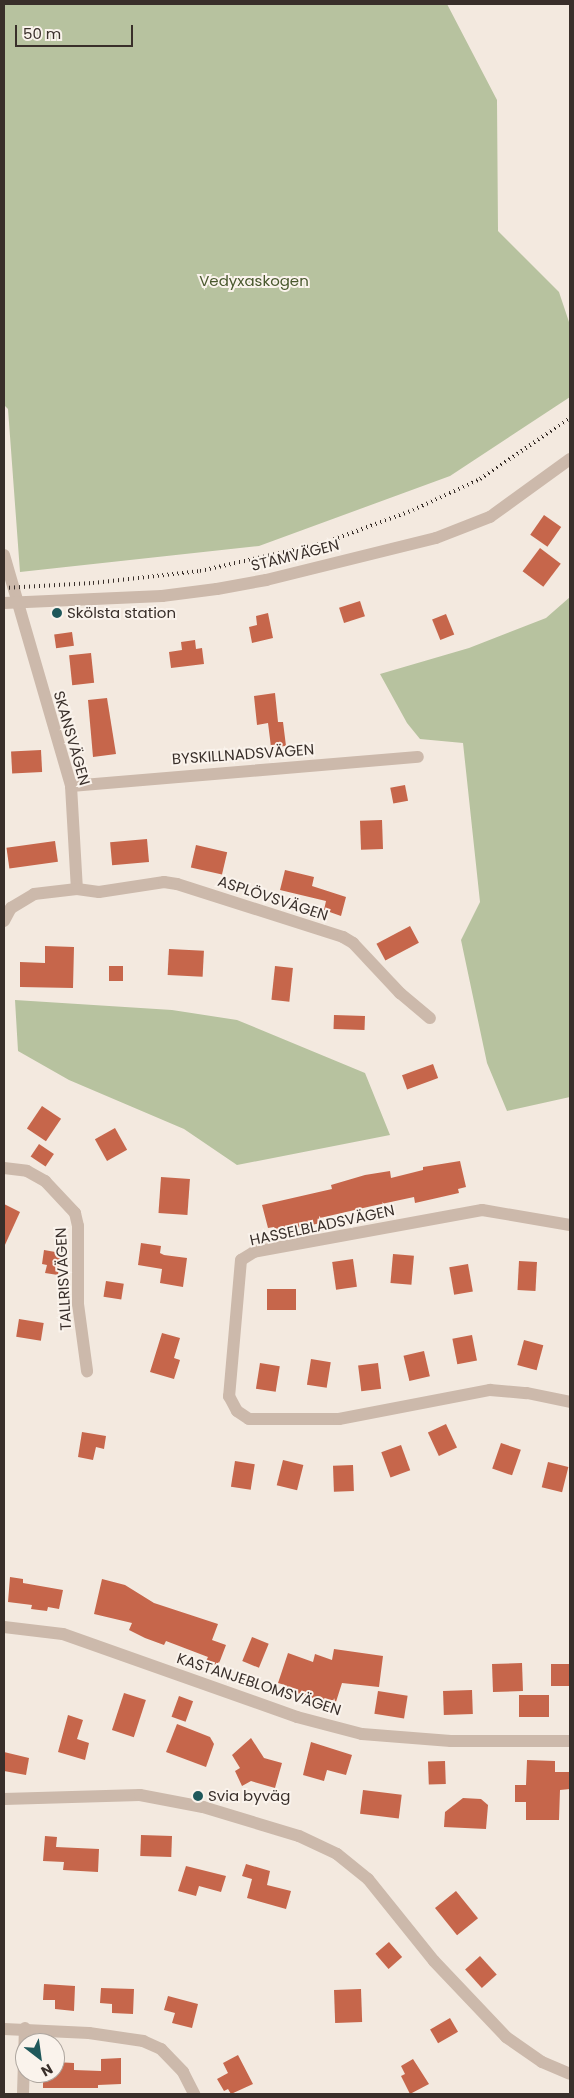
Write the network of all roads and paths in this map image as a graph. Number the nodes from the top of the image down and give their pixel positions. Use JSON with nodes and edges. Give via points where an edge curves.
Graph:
{"nodes":[{"id":1,"x":570,"y":459,"type":"edge"},
{"id":2,"x":4,"y":555,"type":"edge"},
{"id":3,"x":9,"y":603,"type":"edge"},
{"id":4,"x":418,"y":757,"type":"dead end"},
{"id":5,"x":71,"y":786,"type":"junction"},
{"id":6,"x":77,"y":889,"type":"junction"},
{"id":7,"x":4,"y":922,"type":"edge"},
{"id":8,"x":430,"y":1018,"type":"dead end"},
{"id":9,"x":4,"y":1168,"type":"edge"},
{"id":10,"x":570,"y":1225,"type":"edge"},
{"id":11,"x":87,"y":1370,"type":"dead end"},
{"id":12,"x":570,"y":1402,"type":"edge"},
{"id":13,"x":4,"y":1627,"type":"edge"},
{"id":14,"x":570,"y":1741,"type":"edge"},
{"id":15,"x":4,"y":1799,"type":"edge"},
{"id":16,"x":25,"y":2028,"type":"junction"},
{"id":17,"x":4,"y":2029,"type":"edge"},
{"id":18,"x":570,"y":2074,"type":"edge"},
{"id":19,"x":23,"y":2094,"type":"edge"},
{"id":20,"x":194,"y":2094,"type":"edge"}],
"edges":[{"from":1,"to":3,"type":"street","name":"STAMVÄGEN","via":[[490,517],[436,538],[217,589],[162,596]]},
{"from":2,"to":3,"type":"street","name":"SKANSVÄGEN"},
{"from":3,"to":5,"type":"street","name":"SKANSVÄGEN"},
{"from":4,"to":5,"type":"street","name":"BYSKILLNADSVÄGEN"},
{"from":5,"to":6,"type":"street","name":"SKANSVÄGEN"},
{"from":6,"to":7,"type":"street","via":[[23,898],[11,908]]},
{"from":6,"to":8,"type":"street","name":"ASPLÖVSVÄGEN","via":[[98,892],[164,882],[177,884],[343,937]]},
{"from":9,"to":11,"type":"street","name":"TALLRISVÄGEN","via":[[27,1171],[45,1181],[75,1213],[78,1226],[78,1304]]},
{"from":10,"to":12,"type":"street","name":"HASSELBLADSVÄGEN","via":[[482,1210],[254,1252],[241,1260],[229,1396],[236,1411],[249,1419],[339,1419],[490,1390],[527,1393]]},
{"from":13,"to":14,"type":"street","name":"KASTANJEBLOMSVÄGEN","via":[[63,1634],[297,1717],[362,1734],[451,1741]]},
{"from":15,"to":18,"type":"street","via":[[140,1794],[203,1807],[299,1836],[337,1854],[368,1880],[434,1961],[506,2037],[542,2062]]},
{"from":16,"to":17,"type":"street"},
{"from":16,"to":19,"type":"street"},
{"from":16,"to":20,"type":"street","via":[[143,2040],[166,2055],[182,2072]]}]}
